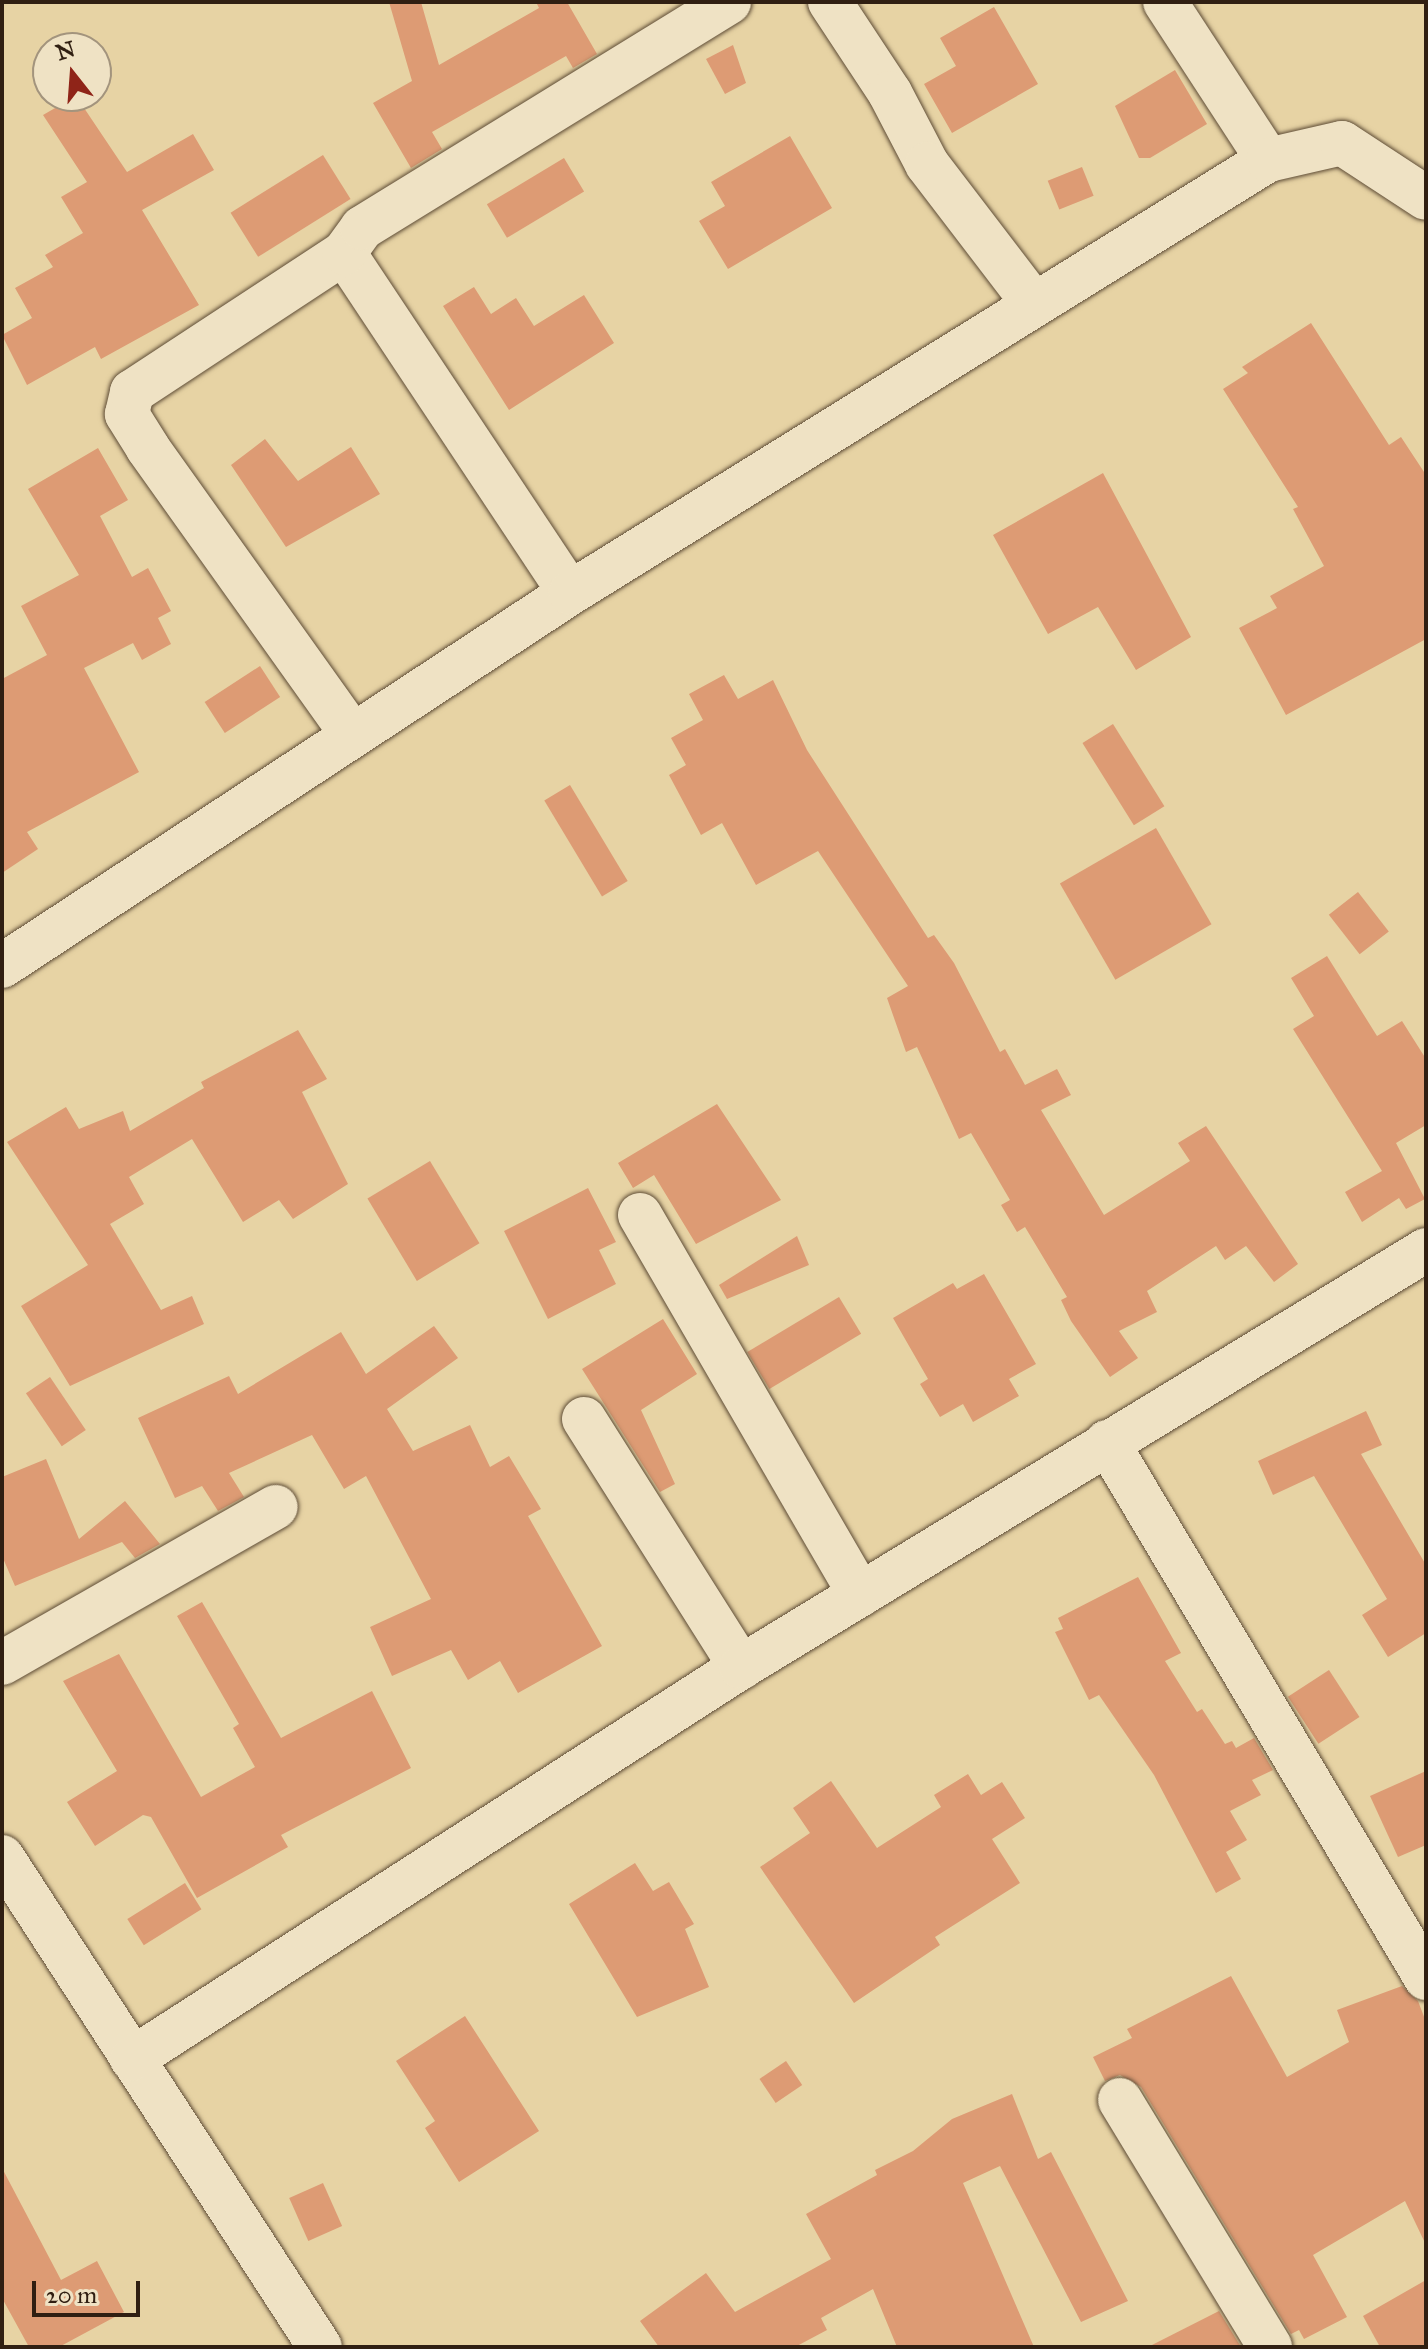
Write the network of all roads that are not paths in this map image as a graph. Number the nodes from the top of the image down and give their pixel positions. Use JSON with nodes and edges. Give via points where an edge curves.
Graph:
{"nodes":[{"id":1,"x":729,"y":2,"type":"edge"},
{"id":2,"x":830,"y":2,"type":"edge"},
{"id":3,"x":1165,"y":2,"type":"edge"},
{"id":4,"x":1268,"y":160,"type":"junction"},
{"id":5,"x":1426,"y":198,"type":"edge"},
{"id":6,"x":344,"y":253,"type":"junction"},
{"id":7,"x":1034,"y":304,"type":"junction"},
{"id":8,"x":570,"y":593,"type":"junction"},
{"id":9,"x":351,"y":733,"type":"junction"},
{"id":10,"x":2,"y":966,"type":"edge"},
{"id":11,"x":640,"y":1215,"type":"dead end"},
{"id":12,"x":1426,"y":1250,"type":"edge"},
{"id":13,"x":584,"y":1419,"type":"dead end"},
{"id":14,"x":1107,"y":1442,"type":"junction"},
{"id":15,"x":276,"y":1507,"type":"dead end"},
{"id":16,"x":860,"y":1595,"type":"junction"},
{"id":17,"x":2,"y":1663,"type":"edge"},
{"id":18,"x":741,"y":1667,"type":"junction"},
{"id":19,"x":2,"y":1857,"type":"edge"},
{"id":20,"x":1426,"y":1978,"type":"edge"},
{"id":21,"x":132,"y":2059,"type":"junction"},
{"id":22,"x":1120,"y":2100,"type":"dead end"},
{"id":23,"x":320,"y":2347,"type":"edge"},
{"id":24,"x":1270,"y":2347,"type":"edge"}],
"edges":[{"from":1,"to":6,"type":"street","via":[[362,228]]},
{"from":2,"to":7,"type":"street","via":[[890,93],[927,164]]},
{"from":3,"to":4,"type":"street"},
{"from":4,"to":5,"type":"street","via":[[1342,143]]},
{"from":4,"to":7,"type":"street"},
{"from":6,"to":8,"type":"street"},
{"from":6,"to":9,"type":"street","via":[[132,392],[127,414]]},
{"from":7,"to":8,"type":"street"},
{"from":8,"to":9,"type":"street"},
{"from":9,"to":10,"type":"street"},
{"from":11,"to":16,"type":"street"},
{"from":12,"to":14,"type":"street"},
{"from":13,"to":18,"type":"street"},
{"from":14,"to":16,"type":"street"},
{"from":14,"to":20,"type":"street"},
{"from":15,"to":17,"type":"street"},
{"from":16,"to":18,"type":"street"},
{"from":18,"to":21,"type":"street"},
{"from":19,"to":21,"type":"street"},
{"from":21,"to":23,"type":"street"},
{"from":22,"to":24,"type":"street"}]}
